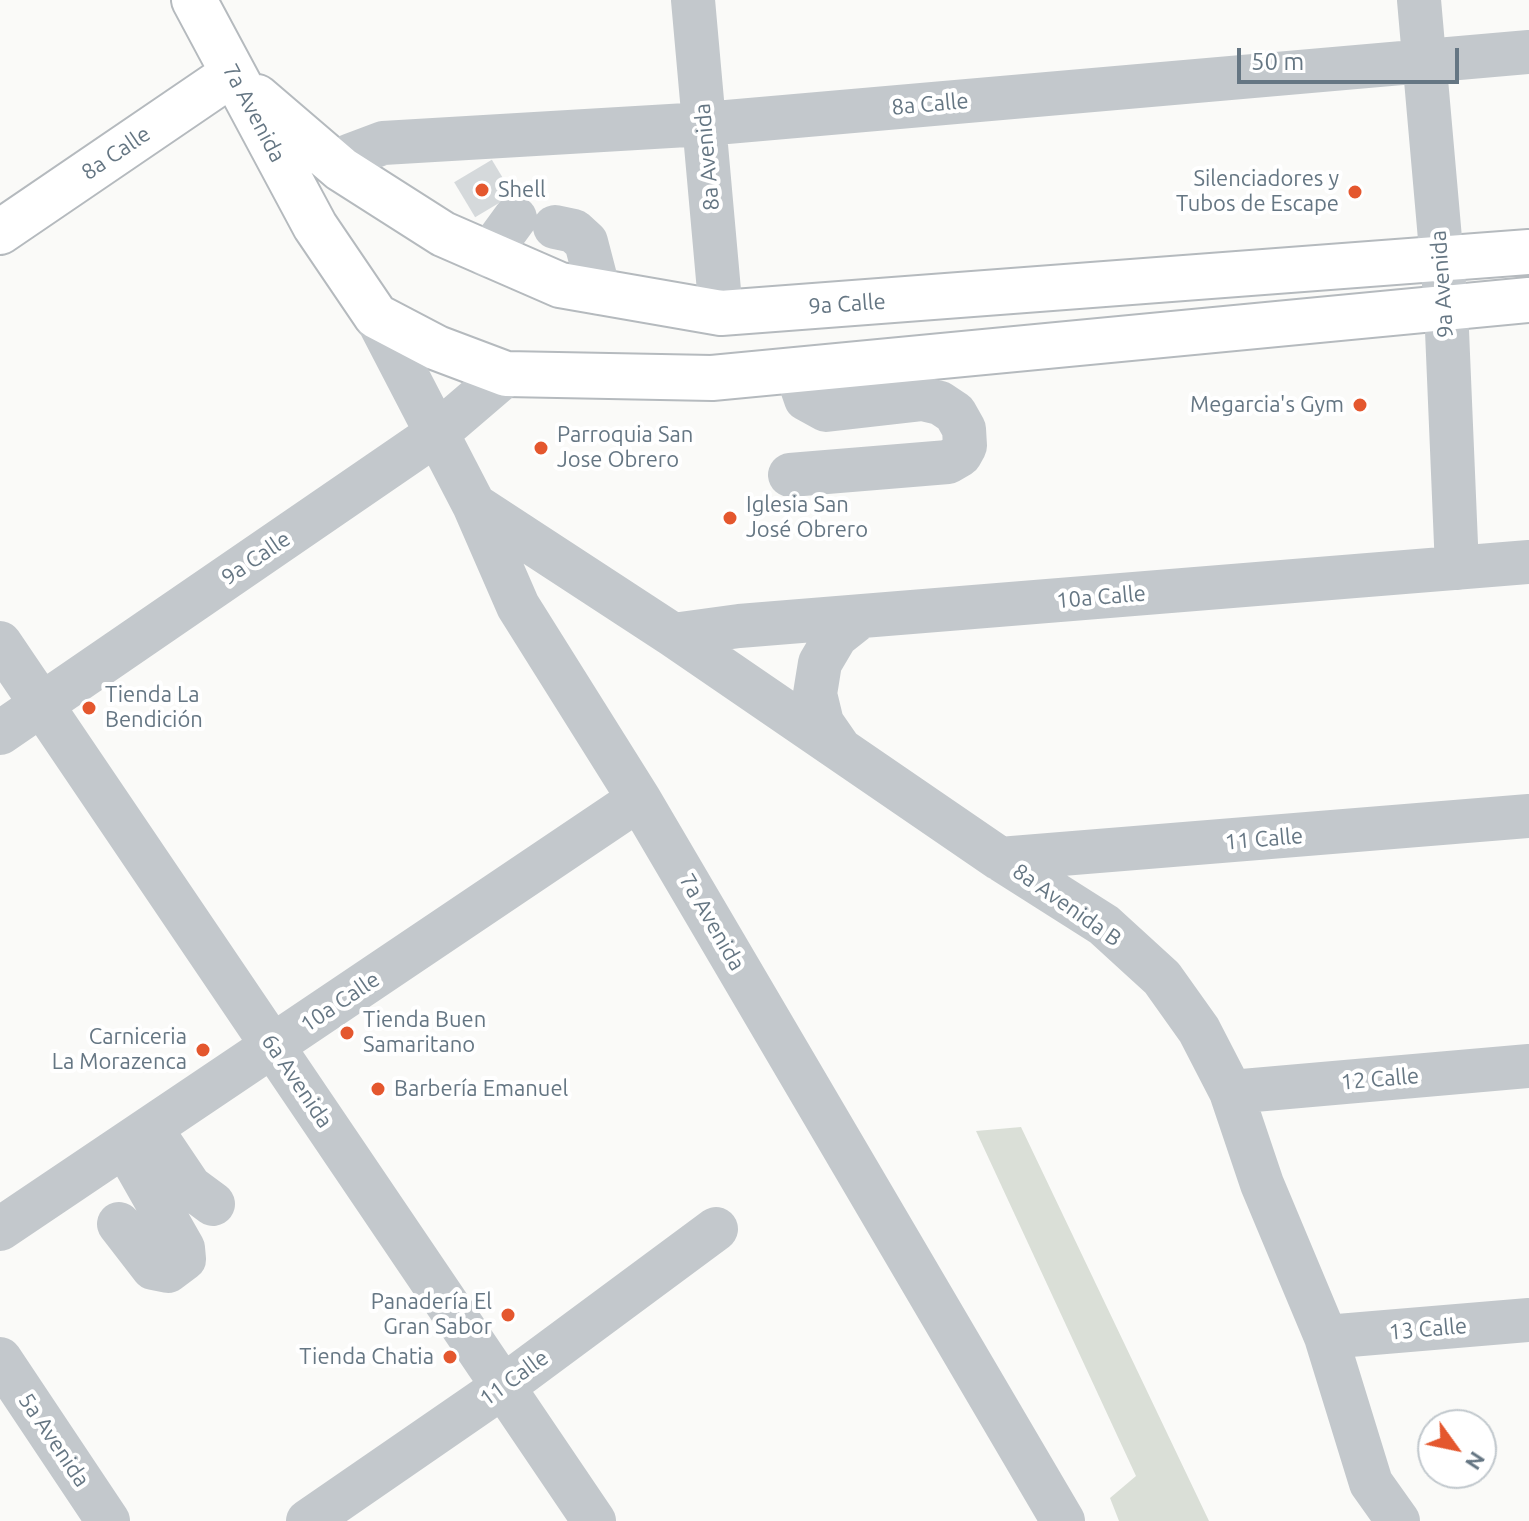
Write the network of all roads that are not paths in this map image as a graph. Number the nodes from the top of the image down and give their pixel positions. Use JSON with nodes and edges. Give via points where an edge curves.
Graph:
{"nodes":[{"id":1,"x":194,"y":0,"type":"edge"},
{"id":2,"x":693,"y":0,"type":"edge"},
{"id":3,"x":1419,"y":0,"type":"edge"},
{"id":4,"x":1529,"y":52,"type":"edge"},
{"id":5,"x":1424,"y":61,"type":"junction"},
{"id":6,"x":232,"y":74,"type":"junction"},
{"id":7,"x":704,"y":124,"type":"junction"},
{"id":8,"x":341,"y":169,"type":"junction"},
{"id":9,"x":504,"y":198,"type":"junction"},
{"id":10,"x":315,"y":226,"type":"junction"},
{"id":11,"x":0,"y":232,"type":"edge"},
{"id":12,"x":1529,"y":252,"type":"edge"},
{"id":13,"x":488,"y":255,"type":"junction"},
{"id":14,"x":1441,"y":259,"type":"junction"},
{"id":15,"x":599,"y":292,"type":"junction"},
{"id":16,"x":1529,"y":300,"type":"edge"},
{"id":17,"x":1446,"y":307,"type":"junction"},
{"id":18,"x":721,"y":313,"type":"junction"},
{"id":19,"x":376,"y":316,"type":"junction"},
{"id":20,"x":796,"y":370,"type":"junction"},
{"id":21,"x":506,"y":374,"type":"junction"},
{"id":22,"x":436,"y":434,"type":"junction"},
{"id":23,"x":790,"y":475,"type":"dead end"},
{"id":24,"x":474,"y":505,"type":"junction"},
{"id":25,"x":1529,"y":562,"type":"edge"},
{"id":26,"x":1457,"y":568,"type":"junction"},
{"id":27,"x":860,"y":617,"type":"junction"},
{"id":28,"x":673,"y":635,"type":"junction"},
{"id":29,"x":0,"y":643,"type":"edge"},
{"id":30,"x":42,"y":705,"type":"junction"},
{"id":31,"x":0,"y":733,"type":"edge"},
{"id":32,"x":840,"y":749,"type":"junction"},
{"id":33,"x":639,"y":799,"type":"junction"},
{"id":34,"x":1529,"y":816,"type":"edge"},
{"id":35,"x":1000,"y":859,"type":"junction"},
{"id":36,"x":274,"y":1047,"type":"junction"},
{"id":37,"x":1529,"y":1066,"type":"edge"},
{"id":38,"x":1231,"y":1092,"type":"junction"},
{"id":39,"x":138,"y":1138,"type":"junction"},
{"id":40,"x":213,"y":1204,"type":"dead end"},
{"id":41,"x":0,"y":1229,"type":"edge"},
{"id":42,"x":716,"y":1229,"type":"dead end"},
{"id":43,"x":140,"y":1230,"type":"dead end"},
{"id":44,"x":1529,"y":1320,"type":"edge"},
{"id":45,"x":1326,"y":1337,"type":"junction"},
{"id":46,"x":0,"y":1359,"type":"edge"},
{"id":47,"x":504,"y":1386,"type":"junction"},
{"id":48,"x":108,"y":1521,"type":"edge"},
{"id":49,"x":308,"y":1521,"type":"edge"},
{"id":50,"x":594,"y":1521,"type":"edge"},
{"id":51,"x":1063,"y":1521,"type":"edge"},
{"id":52,"x":1398,"y":1521,"type":"edge"}],
"edges":[{"from":1,"to":6,"type":"main road","name":"7a Avenida"},
{"from":2,"to":7,"type":"street","name":"8a Avenida"},
{"from":3,"to":5,"type":"street","name":"9a Avenida"},
{"from":4,"to":5,"type":"street","name":"8a Calle"},
{"from":5,"to":7,"type":"street","name":"8a Calle"},
{"from":5,"to":14,"type":"street","name":"9a Avenida"},
{"from":6,"to":8,"type":"main road","name":"9a Calle"},
{"from":6,"to":10,"type":"main road","name":"7a Avenida"},
{"from":6,"to":11,"type":"main road","name":"8a Calle"},
{"from":7,"to":9,"type":"street","name":"8a Calle"},
{"from":7,"to":18,"type":"street","name":"8a Avenida"},
{"from":8,"to":9,"type":"street","name":"8a Calle","via":[[363,147]]},
{"from":8,"to":10,"type":"main road","via":[[318,207]]},
{"from":8,"to":13,"type":"main road","name":"9a Calle","via":[[443,234]]},
{"from":9,"to":13,"type":"street"},
{"from":9,"to":15,"type":"street","via":[[574,231],[586,242]]},
{"from":10,"to":19,"type":"main road"},
{"from":12,"to":14,"type":"main road","name":"9a Calle"},
{"from":13,"to":15,"type":"main road","name":"9a Calle","via":[[560,285]]},
{"from":14,"to":17,"type":"street","name":"9a Avenida"},
{"from":14,"to":18,"type":"main road","name":"9a Calle"},
{"from":15,"to":18,"type":"main road","name":"9a Calle"},
{"from":16,"to":17,"type":"main road"},
{"from":17,"to":20,"type":"main road"},
{"from":17,"to":26,"type":"street","name":"9a Avenida"},
{"from":19,"to":21,"type":"main road","via":[[437,348]]},
{"from":19,"to":22,"type":"street","name":"7a Avenida"},
{"from":20,"to":21,"type":"main road","via":[[712,378]]},
{"from":20,"to":23,"type":"street","via":[[806,399],[826,410],[923,399],[940,403],[955,413],[965,446],[948,462]]},
{"from":21,"to":22,"type":"street","name":"9a Calle"},
{"from":22,"to":24,"type":"street","name":"7a Avenida"},
{"from":22,"to":30,"type":"street","name":"9a Calle"},
{"from":24,"to":28,"type":"street","name":"8a Avenida B"},
{"from":24,"to":33,"type":"street","name":"7a Avenida","via":[[518,606]]},
{"from":25,"to":26,"type":"street","name":"10a Calle"},
{"from":26,"to":27,"type":"street","name":"10a Calle"},
{"from":27,"to":28,"type":"street","name":"10a Calle"},
{"from":27,"to":32,"type":"street","via":[[836,636],[820,663],[815,694],[822,723]]},
{"from":28,"to":32,"type":"street","name":"8a Avenida B"},
{"from":29,"to":30,"type":"street","name":"6a Avenida"},
{"from":30,"to":31,"type":"street","name":"9a Calle"},
{"from":30,"to":36,"type":"street","name":"6a Avenida"},
{"from":32,"to":35,"type":"street","name":"8a Avenida B"},
{"from":33,"to":36,"type":"street","name":"10a Calle"},
{"from":33,"to":51,"type":"street","name":"7a Avenida"},
{"from":34,"to":35,"type":"street","name":"11 Calle"},
{"from":35,"to":38,"type":"street","name":"8a Avenida B","via":[[1104,925],[1162,978],[1199,1030]]},
{"from":36,"to":39,"type":"street","name":"10a Calle"},
{"from":36,"to":47,"type":"street","name":"6a Avenida"},
{"from":37,"to":38,"type":"street","name":"12 Calle"},
{"from":38,"to":45,"type":"street","name":"8a Avenida B","via":[[1262,1184]]},
{"from":39,"to":40,"type":"street"},
{"from":39,"to":41,"type":"street","name":"10a Calle"},
{"from":39,"to":43,"type":"street"},
{"from":42,"to":47,"type":"street","name":"11 Calle"},
{"from":44,"to":45,"type":"street","name":"13 Calle"},
{"from":45,"to":52,"type":"street","name":"8a Avenida B","via":[[1371,1483]]},
{"from":46,"to":48,"type":"street","name":"5a Avenida"},
{"from":47,"to":49,"type":"street","name":"11 Calle"},
{"from":47,"to":50,"type":"street","name":"6a Avenida"}]}
